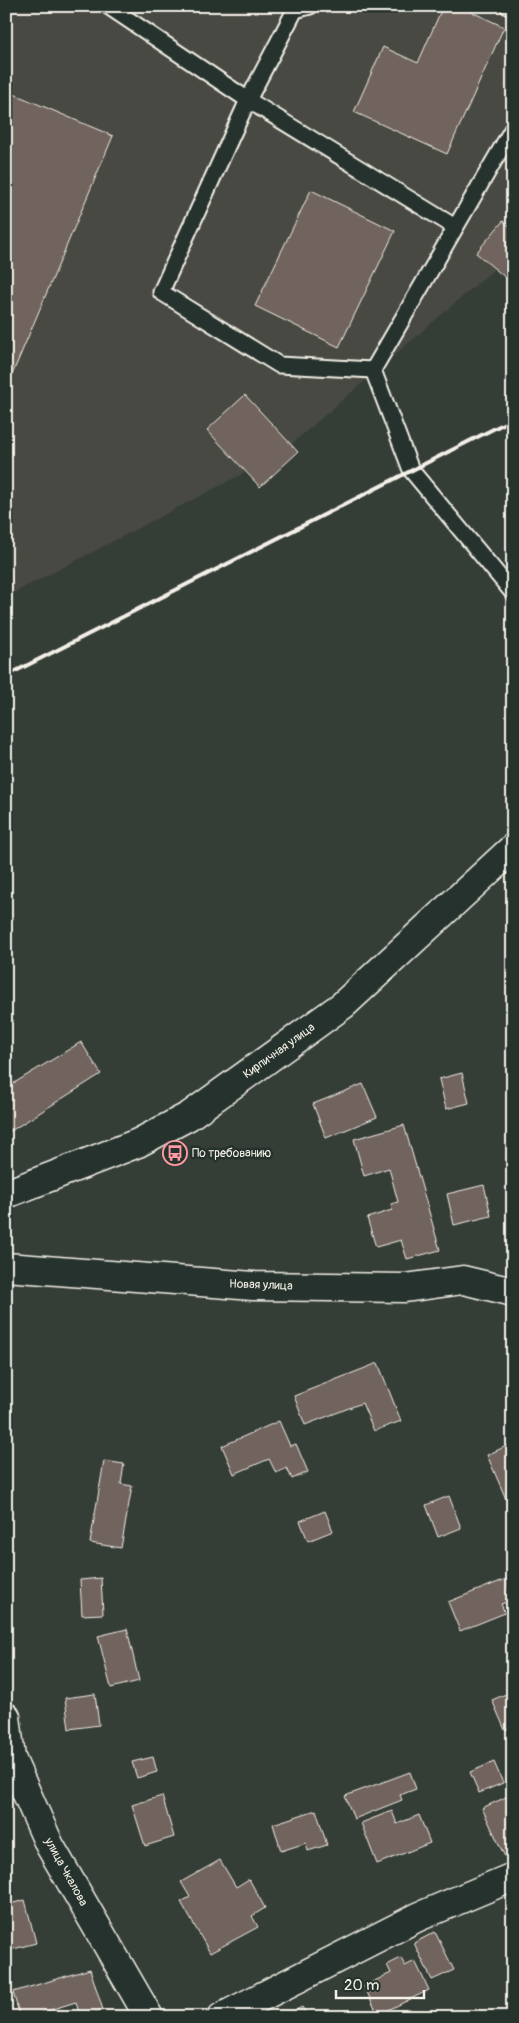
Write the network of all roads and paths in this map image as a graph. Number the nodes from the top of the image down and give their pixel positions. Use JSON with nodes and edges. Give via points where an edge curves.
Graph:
{"nodes":[{"id":1,"x":108,"y":6,"type":"edge"},
{"id":2,"x":310,"y":6,"type":"edge"},
{"id":3,"x":508,"y":6,"type":"edge"},
{"id":4,"x":513,"y":9,"type":"edge"},
{"id":5,"x":248,"y":100,"type":"junction"},
{"id":6,"x":513,"y":128,"type":"edge"},
{"id":7,"x":455,"y":227,"type":"junction"},
{"id":8,"x":373,"y":370,"type":"junction"},
{"id":9,"x":513,"y":593,"type":"edge"},
{"id":10,"x":513,"y":848,"type":"edge"},
{"id":11,"x":6,"y":1194,"type":"edge"},
{"id":12,"x":6,"y":1267,"type":"edge"},
{"id":13,"x":513,"y":1293,"type":"edge"},
{"id":14,"x":6,"y":1717,"type":"edge"},
{"id":15,"x":513,"y":1877,"type":"edge"},
{"id":16,"x":149,"y":2017,"type":"edge"},
{"id":17,"x":222,"y":2017,"type":"edge"}],
"edges":[{"from":1,"to":5,"type":"lane"},
{"from":2,"to":5,"type":"lane","via":[[295,10]]},
{"from":3,"to":4,"type":"lane"},
{"from":5,"to":7,"type":"lane"},
{"from":5,"to":8,"type":"lane","via":[[161,292],[279,365]]},
{"from":6,"to":7,"type":"lane"},
{"from":7,"to":8,"type":"lane"},
{"from":8,"to":9,"type":"lane","via":[[411,470]]},
{"from":10,"to":11,"type":"street","name":"Кирпичная улица","via":[[343,1005],[189,1116],[138,1143]]},
{"from":12,"to":13,"type":"street","name":"Новая улица","via":[[253,1286],[405,1288],[463,1280]]},
{"from":14,"to":16,"type":"street","name":"улица Чкалова","via":[[11,1758],[50,1846]]},
{"from":15,"to":17,"type":"street","via":[[418,1917]]}]}
